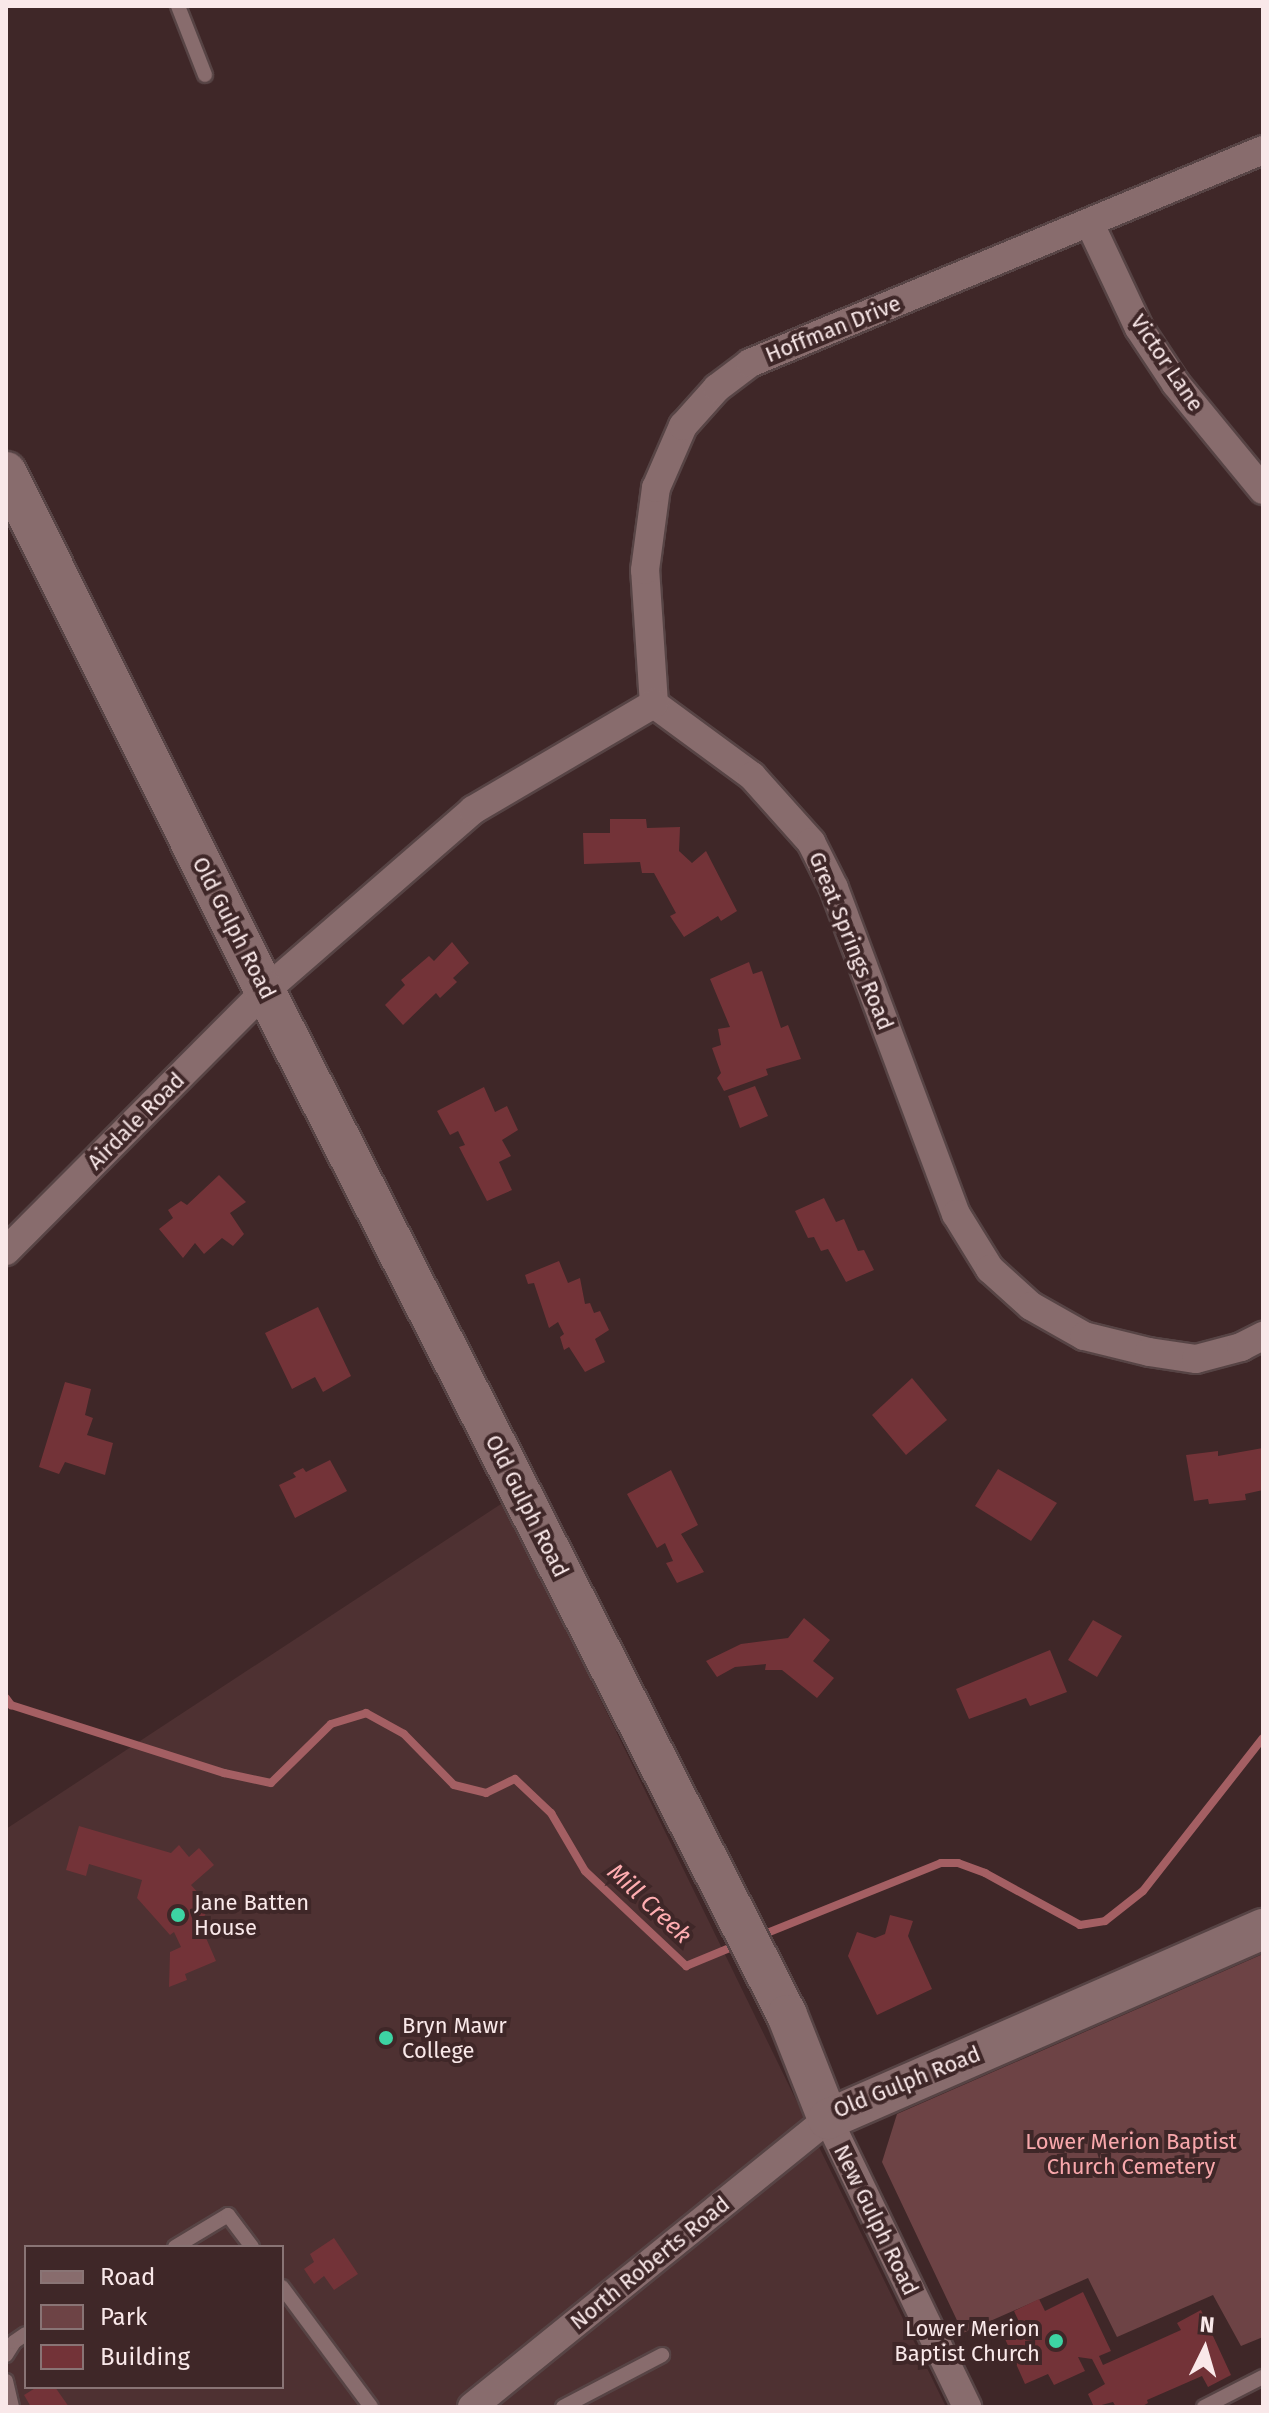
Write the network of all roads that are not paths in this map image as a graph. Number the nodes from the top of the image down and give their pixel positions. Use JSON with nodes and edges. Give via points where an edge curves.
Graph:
{"nodes":[{"id":1,"x":178,"y":6,"type":"edge"},
{"id":2,"x":205,"y":75,"type":"dead end"},
{"id":3,"x":1263,"y":150,"type":"edge"},
{"id":4,"x":1090,"y":224,"type":"junction"},
{"id":5,"x":6,"y":472,"type":"edge"},
{"id":6,"x":1263,"y":490,"type":"edge"},
{"id":7,"x":654,"y":704,"type":"junction"},
{"id":8,"x":265,"y":991,"type":"junction"},
{"id":9,"x":6,"y":1251,"type":"edge"},
{"id":10,"x":1263,"y":1336,"type":"edge"},
{"id":11,"x":1263,"y":1929,"type":"edge"},
{"id":12,"x":828,"y":2119,"type":"junction"},
{"id":13,"x":178,"y":2245,"type":"edge"},
{"id":14,"x":250,"y":2245,"type":"edge"},
{"id":15,"x":284,"y":2290,"type":"edge"},
{"id":16,"x":24,"y":2335,"type":"edge"},
{"id":17,"x":6,"y":2355,"type":"edge"},
{"id":18,"x":662,"y":2355,"type":"dead end"},
{"id":19,"x":6,"y":2381,"type":"edge"},
{"id":20,"x":1261,"y":2382,"type":"edge"},
{"id":21,"x":12,"y":2407,"type":"edge"},
{"id":22,"x":371,"y":2407,"type":"edge"},
{"id":23,"x":472,"y":2407,"type":"edge"},
{"id":24,"x":563,"y":2407,"type":"edge"},
{"id":25,"x":967,"y":2407,"type":"edge"},
{"id":26,"x":1204,"y":2407,"type":"edge"}],
"edges":[{"from":1,"to":2,"type":"lane"},
{"from":3,"to":4,"type":"street","name":"Hoffman Drive"},
{"from":4,"to":6,"type":"street","name":"Victor Lane","via":[[1139,328],[1176,384]]},
{"from":4,"to":7,"type":"street","name":"Hoffman Drive","via":[[750,363],[717,388],[683,426],[656,488],[645,570]]},
{"from":5,"to":8,"type":"street","name":"Old Gulph Road"},
{"from":7,"to":8,"type":"street","via":[[473,810]]},
{"from":7,"to":10,"type":"street","name":"Great Springs Road","via":[[752,776],[811,842],[834,888],[956,1214],[990,1269],[1031,1306],[1084,1336],[1149,1352],[1196,1359]]},
{"from":8,"to":9,"type":"street","name":"Airdale Road"},
{"from":8,"to":12,"type":"street","name":"Old Gulph Road","via":[[787,2015]]},
{"from":11,"to":12,"type":"street","name":"Old Gulph Road"},
{"from":12,"to":23,"type":"street","name":"North Roberts Road"},
{"from":12,"to":25,"type":"street","name":"New Gulph Road"},
{"from":13,"to":14,"type":"lane","via":[[228,2215]]},
{"from":15,"to":22,"type":"lane"},
{"from":16,"to":17,"type":"lane"},
{"from":18,"to":24,"type":"lane"},
{"from":19,"to":21,"type":"lane"},
{"from":20,"to":26,"type":"lane"}]}
